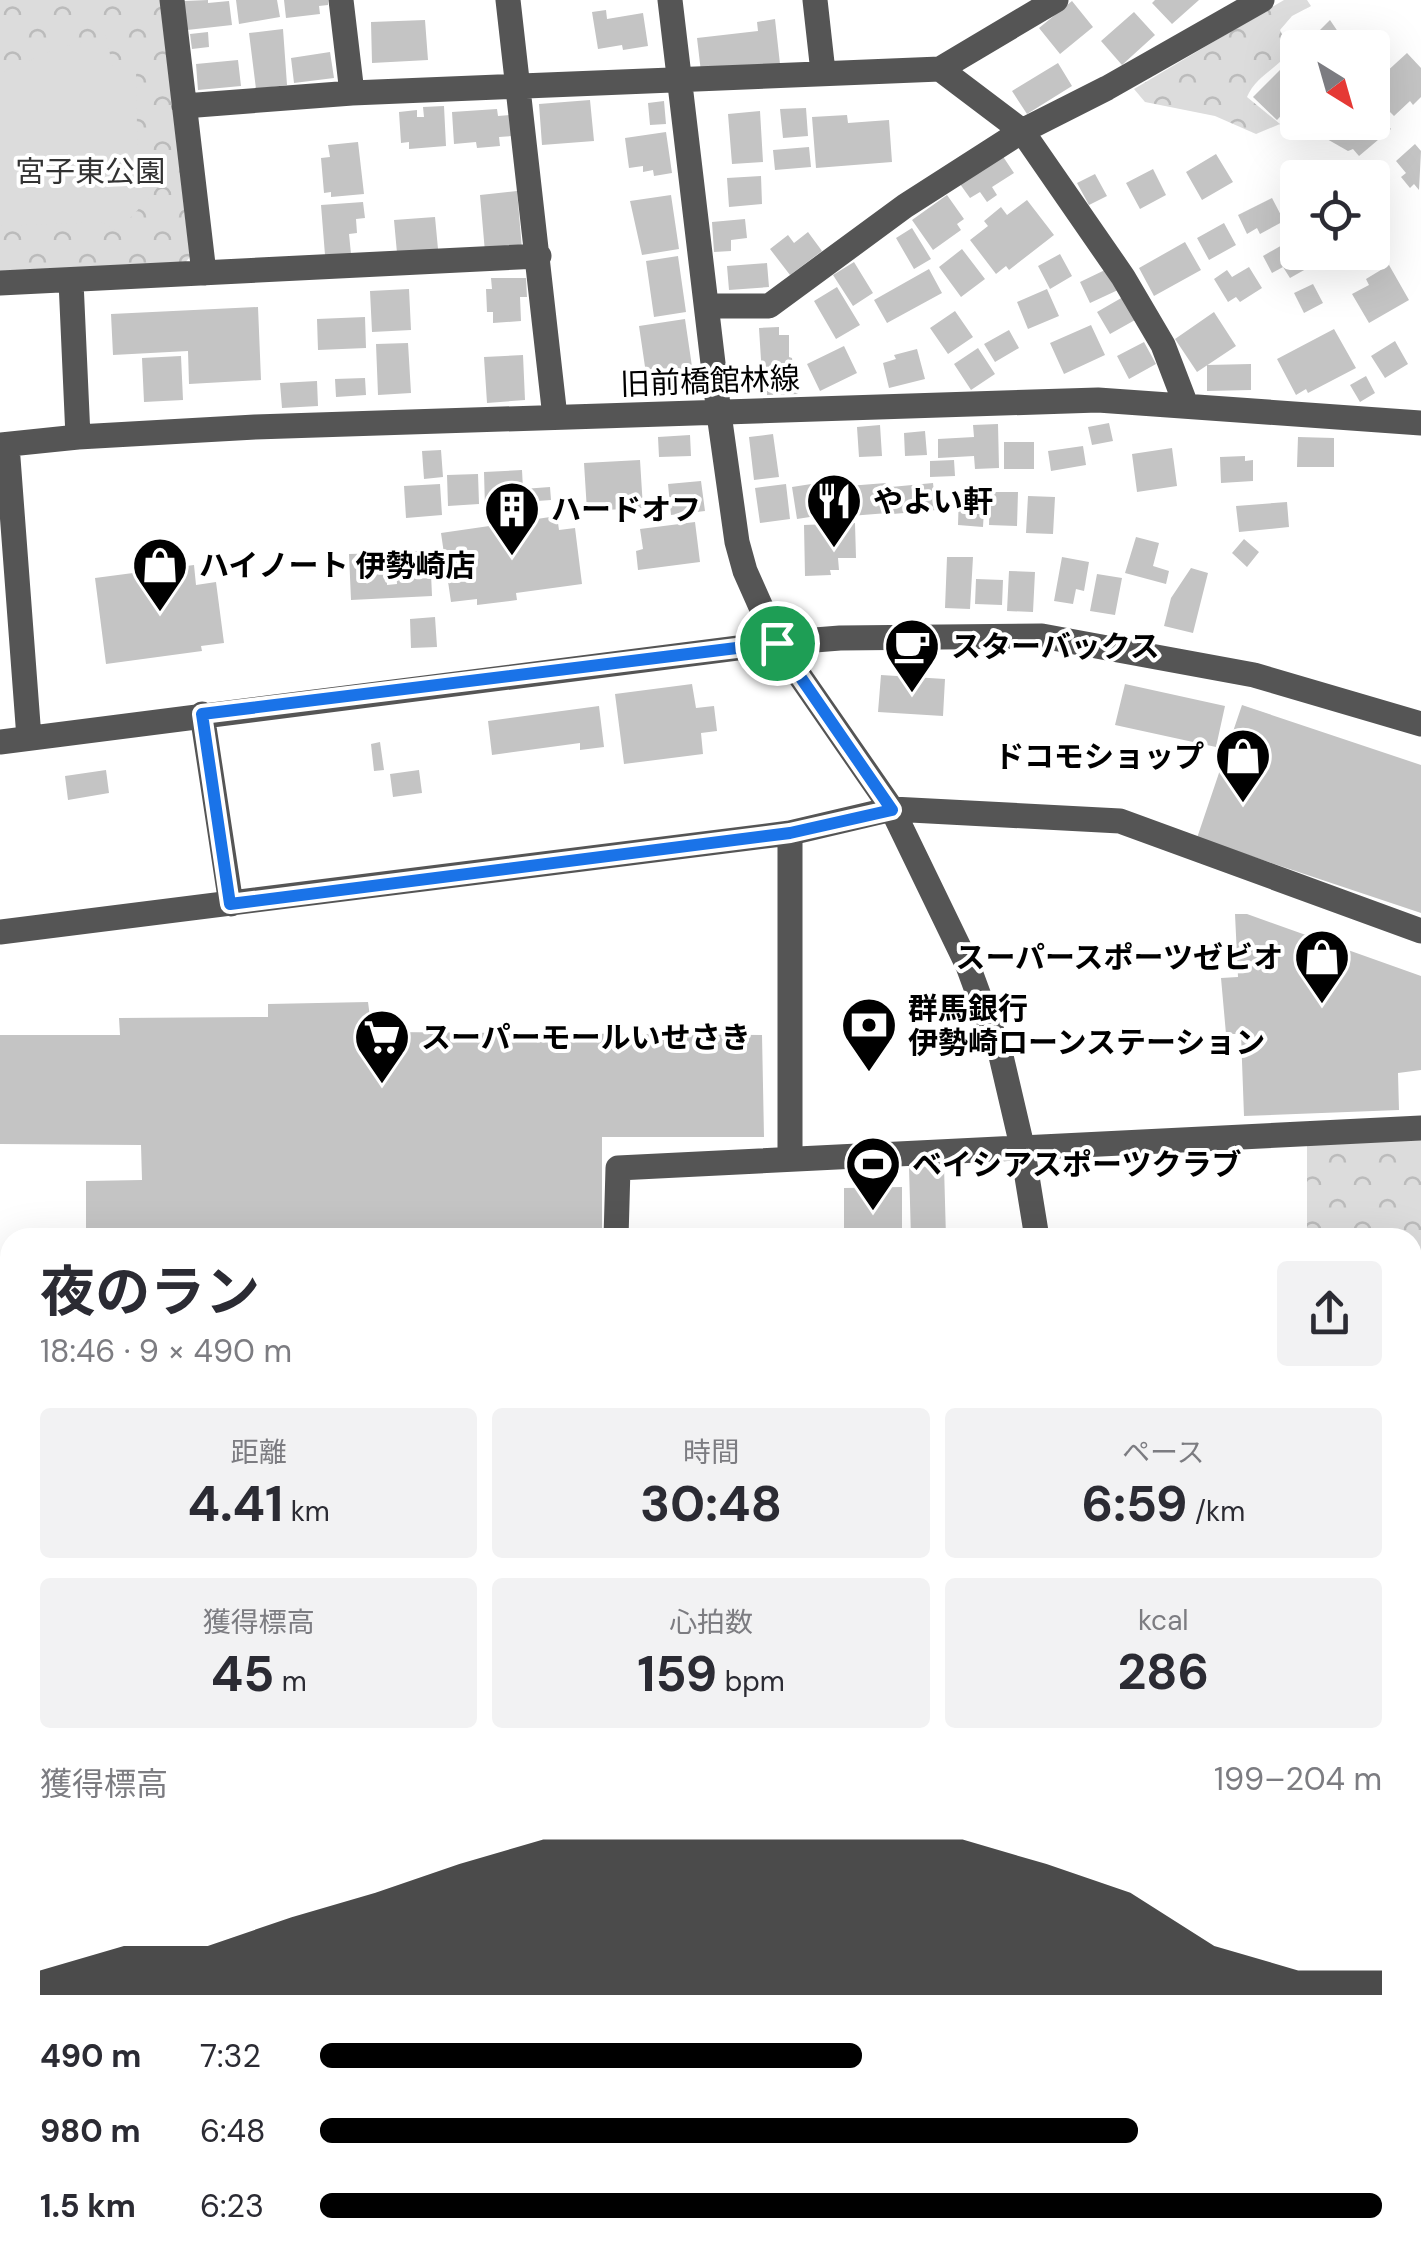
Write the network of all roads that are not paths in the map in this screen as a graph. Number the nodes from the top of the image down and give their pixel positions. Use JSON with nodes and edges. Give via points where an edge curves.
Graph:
{"nodes":[{"id":1,"x":172,"y":0,"type":"edge"},
{"id":2,"x":340,"y":0,"type":"edge"},
{"id":3,"x":508,"y":0,"type":"edge"},
{"id":4,"x":670,"y":0,"type":"edge"},
{"id":5,"x":815,"y":0,"type":"edge"},
{"id":6,"x":1056,"y":0,"type":"edge"},
{"id":7,"x":1262,"y":0,"type":"edge"},
{"id":8,"x":940,"y":69,"type":"junction"},
{"id":9,"x":823,"y":72,"type":"junction"},
{"id":10,"x":679,"y":81,"type":"junction"},
{"id":11,"x":518,"y":88,"type":"junction"},
{"id":12,"x":352,"y":94,"type":"junction"},
{"id":13,"x":184,"y":106,"type":"junction"},
{"id":14,"x":1022,"y":131,"type":"junction"},
{"id":15,"x":538,"y":256,"type":"junction"},
{"id":16,"x":204,"y":273,"type":"junction"},
{"id":17,"x":72,"y":281,"type":"junction"},
{"id":18,"x":0,"y":283,"type":"edge"},
{"id":19,"x":708,"y":306,"type":"junction"},
{"id":20,"x":1186,"y":405,"type":"junction"},
{"id":21,"x":719,"y":414,"type":"junction"},
{"id":22,"x":555,"y":417,"type":"junction"},
{"id":23,"x":1421,"y":423,"type":"edge"},
{"id":24,"x":78,"y":437,"type":"junction"},
{"id":25,"x":4,"y":445,"type":"edge"},
{"id":26,"x":9,"y":602,"type":"edge"},
{"id":27,"x":777,"y":643,"type":"junction"},
{"id":28,"x":202,"y":714,"type":"junction"},
{"id":29,"x":1421,"y":724,"type":"edge"},
{"id":30,"x":29,"y":738,"type":"junction"},
{"id":31,"x":0,"y":742,"type":"edge"},
{"id":32,"x":892,"y":810,"type":"junction"},
{"id":33,"x":790,"y":833,"type":"junction"},
{"id":34,"x":230,"y":904,"type":"junction"},
{"id":35,"x":1421,"y":931,"type":"edge"},
{"id":36,"x":0,"y":932,"type":"edge"},
{"id":37,"x":1421,"y":1128,"type":"edge"},
{"id":38,"x":1022,"y":1146,"type":"junction"},
{"id":39,"x":790,"y":1158,"type":"junction"},
{"id":40,"x":616,"y":1228,"type":"edge"},
{"id":41,"x":1035,"y":1228,"type":"edge"}],
"edges":[{"from":1,"to":13,"type":"street"},
{"from":2,"to":12,"type":"street"},
{"from":3,"to":11,"type":"street"},
{"from":4,"to":10,"type":"street"},
{"from":5,"to":9,"type":"street"},
{"from":6,"to":8,"type":"street"},
{"from":7,"to":14,"type":"street"},
{"from":8,"to":9,"type":"street"},
{"from":8,"to":14,"type":"street"},
{"from":9,"to":10,"type":"street"},
{"from":10,"to":11,"type":"street"},
{"from":10,"to":19,"type":"street"},
{"from":11,"to":12,"type":"street"},
{"from":11,"to":15,"type":"street"},
{"from":12,"to":13,"type":"street"},
{"from":13,"to":16,"type":"street"},
{"from":14,"to":19,"type":"street","via":[[769,306]]},
{"from":14,"to":20,"type":"street","via":[[1124,276],[1164,345]]},
{"from":15,"to":16,"type":"street"},
{"from":15,"to":22,"type":"street"},
{"from":16,"to":17,"type":"street"},
{"from":17,"to":18,"type":"street"},
{"from":17,"to":24,"type":"street"},
{"from":19,"to":21,"type":"street"},
{"from":20,"to":21,"type":"street","name":"旧前橋館林線","via":[[1098,400]]},
{"from":20,"to":23,"type":"street","name":"旧前橋館林線"},
{"from":21,"to":22,"type":"street","name":"旧前橋館林線"},
{"from":21,"to":27,"type":"street","via":[[738,542]]},
{"from":22,"to":24,"type":"street","name":"旧前橋館林線"},
{"from":24,"to":25,"type":"street","name":"旧前橋館林線"},
{"from":25,"to":26,"type":"street"},
{"from":26,"to":30,"type":"street"},
{"from":27,"to":28,"type":"street"},
{"from":27,"to":29,"type":"street","via":[[1042,636],[1254,675]]},
{"from":27,"to":32,"type":"street"},
{"from":28,"to":30,"type":"street"},
{"from":28,"to":34,"type":"street"},
{"from":30,"to":31,"type":"street"},
{"from":32,"to":33,"type":"street"},
{"from":32,"to":35,"type":"street","via":[[1120,821]]},
{"from":32,"to":38,"type":"street","via":[[968,966],[1002,1056]]},
{"from":33,"to":34,"type":"street"},
{"from":33,"to":39,"type":"street"},
{"from":34,"to":36,"type":"street"},
{"from":37,"to":38,"type":"street"},
{"from":38,"to":39,"type":"street"},
{"from":38,"to":41,"type":"street"},
{"from":39,"to":40,"type":"street","via":[[618,1168]]}]}
